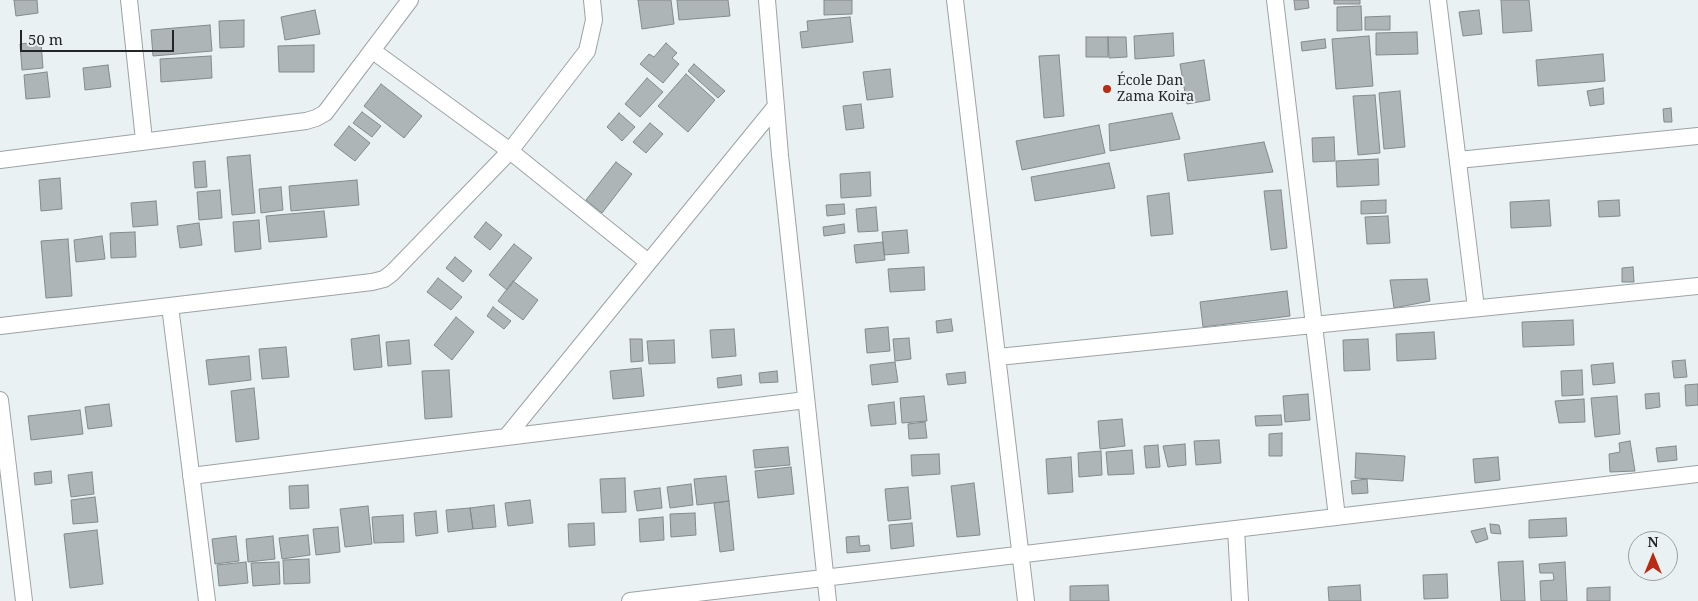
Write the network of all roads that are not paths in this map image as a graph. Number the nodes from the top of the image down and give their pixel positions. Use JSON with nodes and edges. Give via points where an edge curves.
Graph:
{"nodes":[{"id":1,"x":129,"y":0,"type":"edge"},
{"id":2,"x":410,"y":0,"type":"edge"},
{"id":3,"x":592,"y":0,"type":"edge"},
{"id":4,"x":767,"y":0,"type":"edge"},
{"id":5,"x":955,"y":0,"type":"edge"},
{"id":6,"x":1275,"y":0,"type":"edge"},
{"id":7,"x":1438,"y":0,"type":"edge"},
{"id":8,"x":373,"y":51,"type":"junction"},
{"id":9,"x":776,"y":106,"type":"junction"},
{"id":10,"x":1698,"y":136,"type":"edge"},
{"id":11,"x":144,"y":140,"type":"junction"},
{"id":12,"x":510,"y":151,"type":"junction"},
{"id":13,"x":0,"y":160,"type":"edge"},
{"id":14,"x":1458,"y":160,"type":"junction"},
{"id":15,"x":648,"y":262,"type":"junction"},
{"id":16,"x":1698,"y":286,"type":"edge"},
{"id":17,"x":170,"y":306,"type":"junction"},
{"id":18,"x":1476,"y":308,"type":"junction"},
{"id":19,"x":1314,"y":325,"type":"junction"},
{"id":20,"x":0,"y":326,"type":"edge"},
{"id":21,"x":998,"y":357,"type":"junction"},
{"id":22,"x":0,"y":400,"type":"edge"},
{"id":23,"x":806,"y":400,"type":"junction"},
{"id":24,"x":507,"y":436,"type":"junction"},
{"id":25,"x":1698,"y":474,"type":"edge"},
{"id":26,"x":192,"y":476,"type":"junction"},
{"id":27,"x":6,"y":497,"type":"edge"},
{"id":28,"x":1337,"y":517,"type":"junction"},
{"id":29,"x":1236,"y":529,"type":"junction"},
{"id":30,"x":1022,"y":555,"type":"junction"},
{"id":31,"x":826,"y":578,"type":"junction"},
{"id":32,"x":24,"y":601,"type":"edge"},
{"id":33,"x":207,"y":601,"type":"edge"},
{"id":34,"x":630,"y":601,"type":"edge"},
{"id":35,"x":828,"y":601,"type":"edge"},
{"id":36,"x":1026,"y":601,"type":"edge"},
{"id":37,"x":1240,"y":601,"type":"edge"}],
"edges":[{"from":1,"to":11,"type":"street"},
{"from":2,"to":8,"type":"street"},
{"from":3,"to":12,"type":"street","via":[[594,20],[587,51]]},
{"from":4,"to":9,"type":"street"},
{"from":5,"to":21,"type":"street"},
{"from":6,"to":19,"type":"street"},
{"from":7,"to":14,"type":"street"},
{"from":8,"to":11,"type":"street","via":[[325,113],[316,118]]},
{"from":8,"to":12,"type":"street"},
{"from":9,"to":15,"type":"street"},
{"from":9,"to":23,"type":"street"},
{"from":10,"to":14,"type":"street"},
{"from":11,"to":13,"type":"street"},
{"from":12,"to":15,"type":"street"},
{"from":12,"to":17,"type":"street","via":[[384,279]]},
{"from":14,"to":18,"type":"street"},
{"from":15,"to":24,"type":"street"},
{"from":16,"to":18,"type":"street"},
{"from":17,"to":20,"type":"street"},
{"from":17,"to":26,"type":"street"},
{"from":18,"to":19,"type":"street"},
{"from":19,"to":21,"type":"street"},
{"from":19,"to":28,"type":"street"},
{"from":21,"to":30,"type":"street"},
{"from":22,"to":27,"type":"street"},
{"from":23,"to":24,"type":"street"},
{"from":23,"to":31,"type":"street"},
{"from":24,"to":26,"type":"street"},
{"from":25,"to":28,"type":"street"},
{"from":26,"to":33,"type":"street"},
{"from":27,"to":32,"type":"street"},
{"from":28,"to":29,"type":"street"},
{"from":29,"to":30,"type":"street"},
{"from":29,"to":37,"type":"street"},
{"from":30,"to":31,"type":"street"},
{"from":30,"to":36,"type":"street"},
{"from":31,"to":34,"type":"street"},
{"from":31,"to":35,"type":"street"}]}
